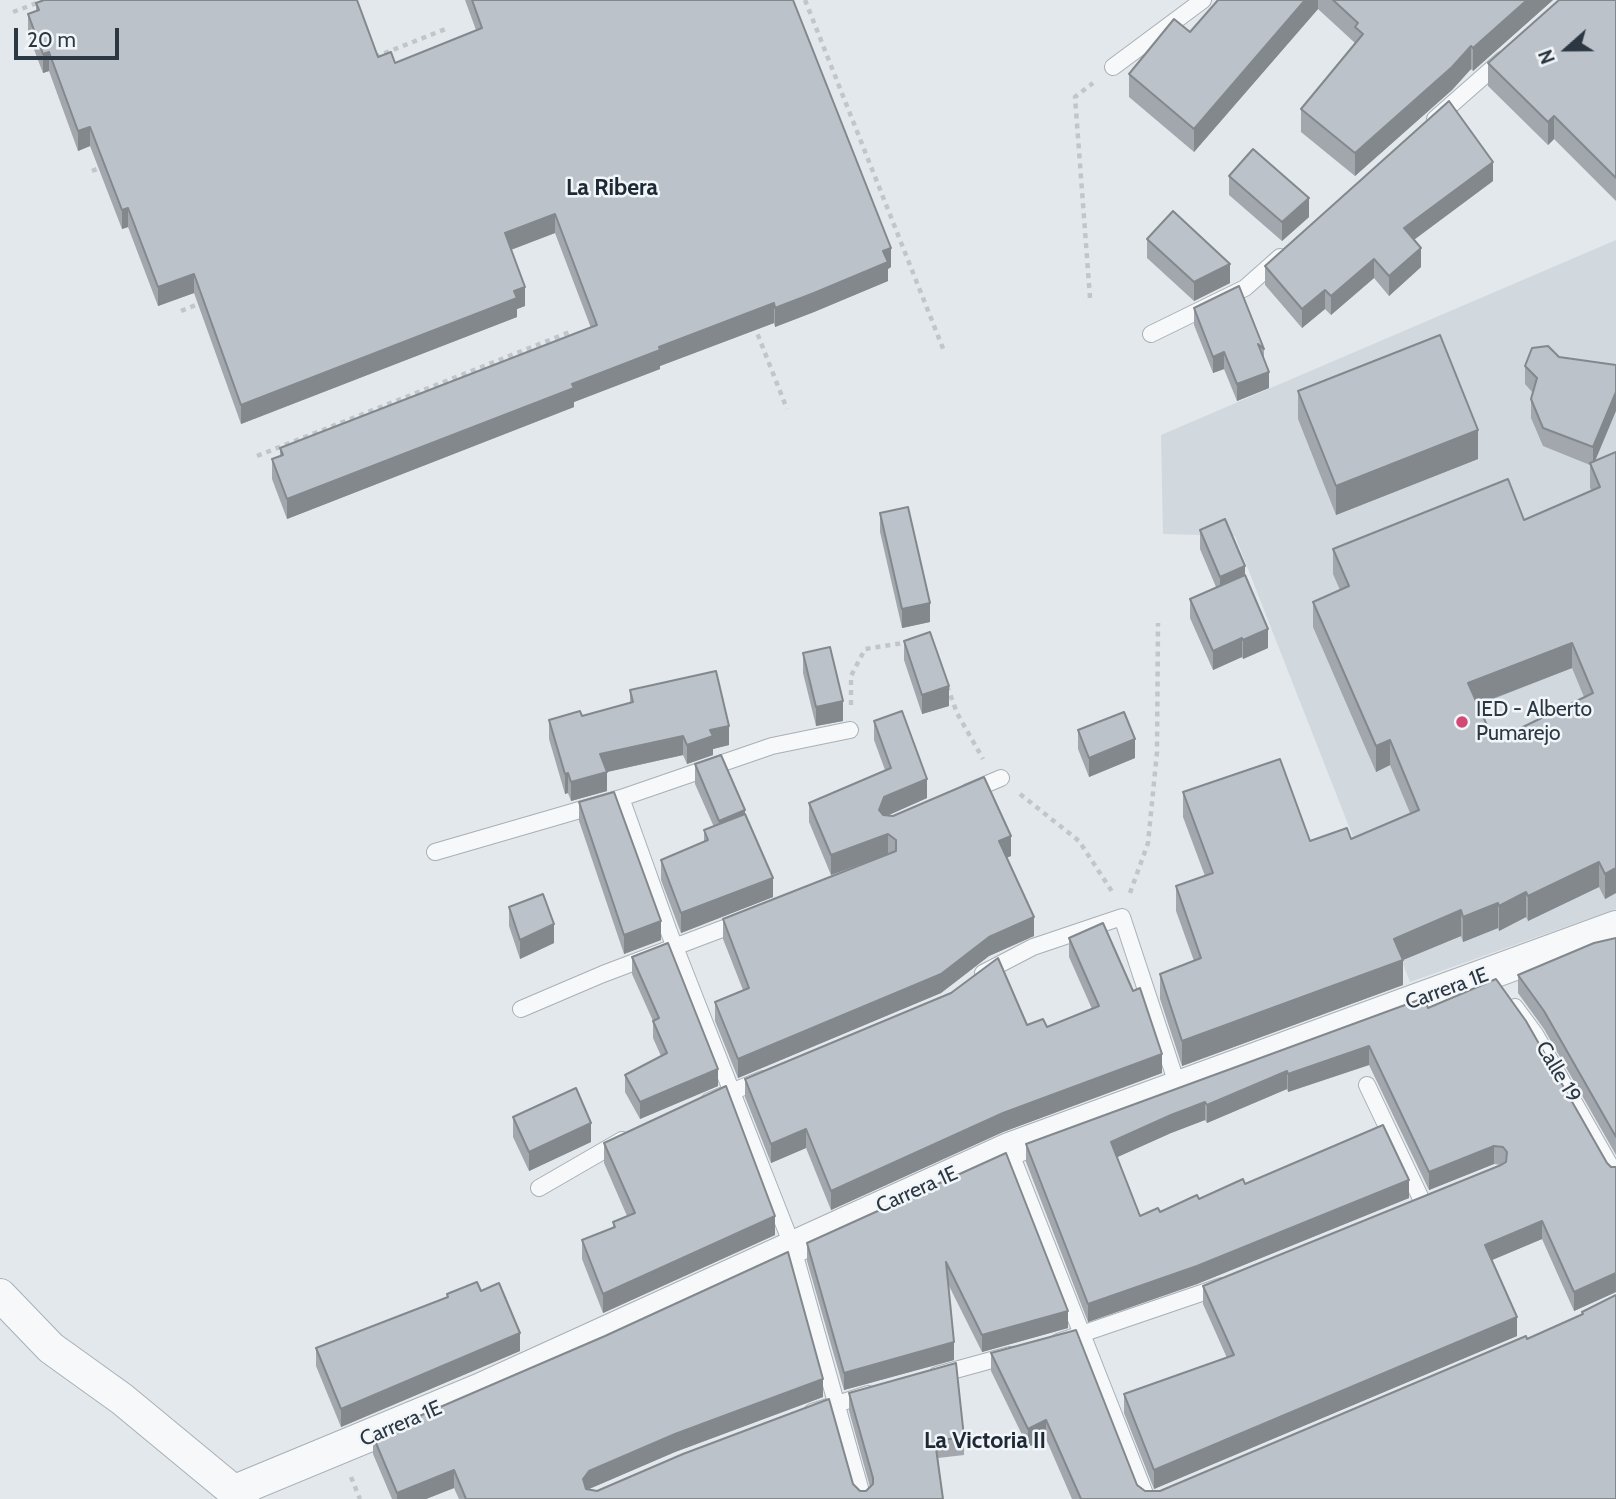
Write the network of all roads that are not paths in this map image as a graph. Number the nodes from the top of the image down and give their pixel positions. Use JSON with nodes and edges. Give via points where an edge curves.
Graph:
{"nodes":[{"id":1,"x":1203,"y":0,"type":"edge"},
{"id":2,"x":1517,"y":46,"type":"edge"},
{"id":3,"x":1113,"y":68,"type":"road end"},
{"id":4,"x":1423,"y":130,"type":"edge"},
{"id":5,"x":1298,"y":241,"type":"edge"},
{"id":6,"x":1151,"y":334,"type":"dead end"},
{"id":7,"x":850,"y":730,"type":"road end"},
{"id":8,"x":1001,"y":778,"type":"road end"},
{"id":9,"x":621,"y":798,"type":"junction"},
{"id":10,"x":951,"y":800,"type":"edge"},
{"id":11,"x":435,"y":852,"type":"dead end"},
{"id":12,"x":760,"y":915,"type":"edge"},
{"id":13,"x":1616,"y":928,"type":"edge"},
{"id":14,"x":676,"y":948,"type":"junction"},
{"id":15,"x":968,"y":981,"type":"edge"},
{"id":16,"x":1498,"y":983,"type":"junction"},
{"id":17,"x":521,"y":1009,"type":"dead end"},
{"id":18,"x":782,"y":1071,"type":"edge"},
{"id":19,"x":1367,"y":1085,"type":"dead end"},
{"id":20,"x":1178,"y":1087,"type":"junction"},
{"id":21,"x":732,"y":1092,"type":"junction"},
{"id":22,"x":697,"y":1106,"type":"edge"},
{"id":23,"x":640,"y":1130,"type":"edge"},
{"id":24,"x":1009,"y":1149,"type":"junction"},
{"id":25,"x":1616,"y":1176,"type":"edge"},
{"id":26,"x":539,"y":1188,"type":"dead end"},
{"id":27,"x":1424,"y":1205,"type":"edge"},
{"id":28,"x":792,"y":1245,"type":"junction"},
{"id":29,"x":1238,"y":1279,"type":"edge"},
{"id":30,"x":0,"y":1294,"type":"edge"},
{"id":31,"x":1083,"y":1335,"type":"junction"},
{"id":32,"x":926,"y":1378,"type":"edge"},
{"id":33,"x":886,"y":1389,"type":"edge"},
{"id":34,"x":834,"y":1404,"type":"junction"},
{"id":35,"x":795,"y":1418,"type":"edge"},
{"id":36,"x":239,"y":1495,"type":"edge"},
{"id":37,"x":863,"y":1499,"type":"edge"},
{"id":38,"x":1147,"y":1499,"type":"edge"}],
"edges":[{"from":1,"to":3,"type":"lane"},
{"from":2,"to":4,"type":"lane"},
{"from":5,"to":6,"type":"lane","via":[[1245,288]]},
{"from":7,"to":9,"type":"lane","via":[[772,746]]},
{"from":8,"to":10,"type":"lane"},
{"from":9,"to":11,"type":"lane"},
{"from":9,"to":14,"type":"lane"},
{"from":12,"to":14,"type":"lane"},
{"from":13,"to":16,"type":"street","name":"Carrera 1E"},
{"from":14,"to":17,"type":"lane"},
{"from":14,"to":21,"type":"lane"},
{"from":15,"to":20,"type":"lane","via":[[1033,947],[1122,917]]},
{"from":16,"to":20,"type":"street","name":"Carrera 1E"},
{"from":16,"to":25,"type":"lane","name":"Calle 19","via":[[1535,1034]]},
{"from":18,"to":21,"type":"lane"},
{"from":19,"to":27,"type":"lane"},
{"from":20,"to":24,"type":"street","name":"Carrera 1E"},
{"from":21,"to":22,"type":"lane"},
{"from":21,"to":28,"type":"lane"},
{"from":23,"to":26,"type":"lane"},
{"from":24,"to":28,"type":"street","name":"Carrera 1E"},
{"from":24,"to":31,"type":"lane"},
{"from":28,"to":34,"type":"lane"},
{"from":28,"to":36,"type":"street","name":"Carrera 1E"},
{"from":29,"to":31,"type":"lane"},
{"from":30,"to":36,"type":"street","via":[[51,1348],[122,1399]]},
{"from":31,"to":32,"type":"lane"},
{"from":31,"to":38,"type":"lane"},
{"from":33,"to":34,"type":"lane"},
{"from":34,"to":35,"type":"lane"},
{"from":34,"to":37,"type":"lane"}]}
